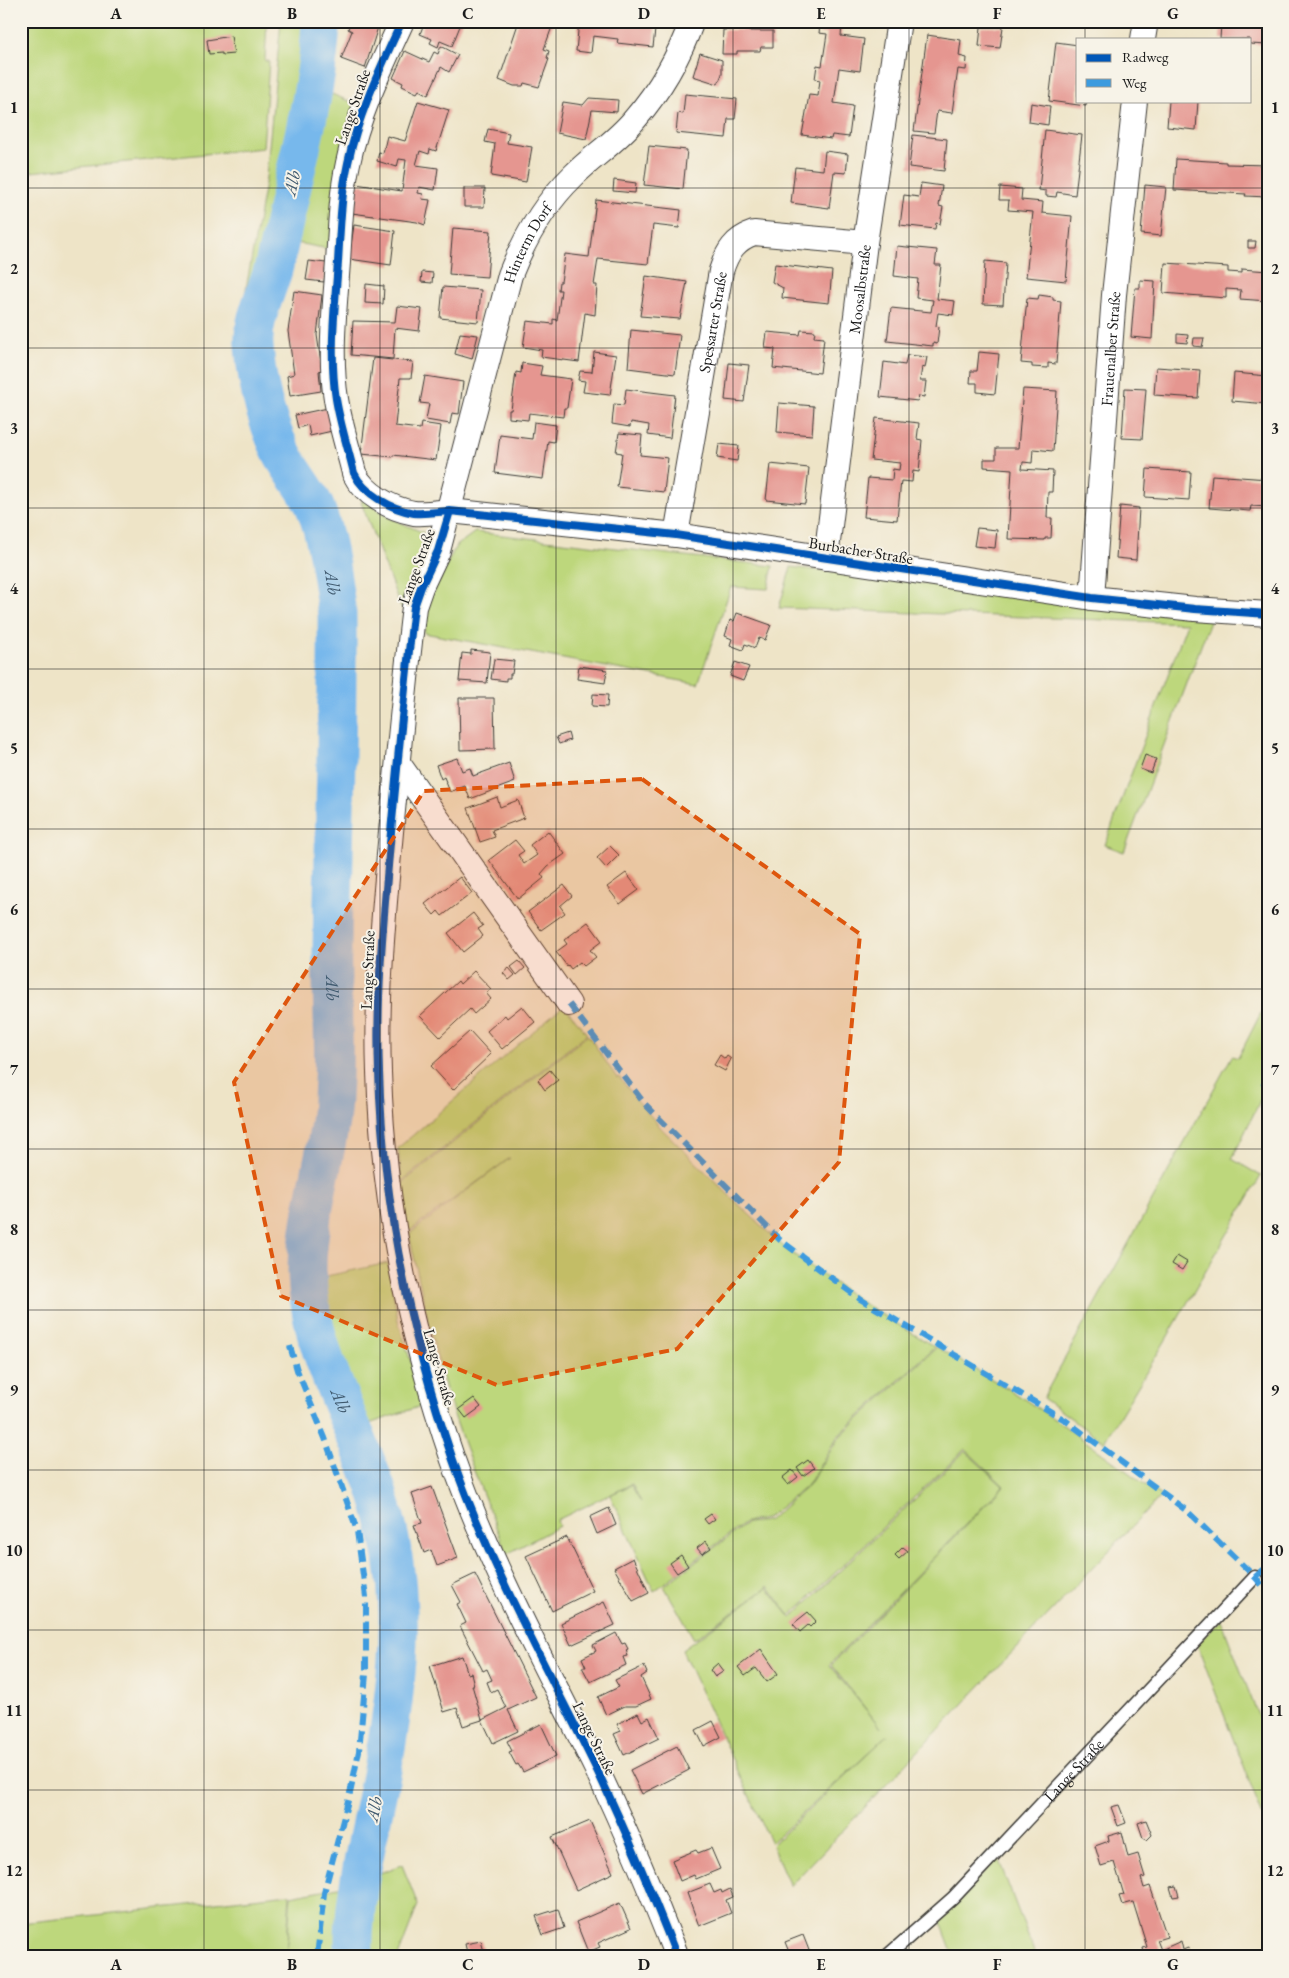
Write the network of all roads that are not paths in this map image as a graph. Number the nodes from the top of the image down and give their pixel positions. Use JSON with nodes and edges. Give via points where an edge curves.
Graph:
{"nodes":[{"id":1,"x":402,"y":21,"type":"edge"},
{"id":2,"x":692,"y":21,"type":"edge"},
{"id":3,"x":899,"y":21,"type":"edge"},
{"id":4,"x":1146,"y":21,"type":"edge"},
{"id":5,"x":1143,"y":38,"type":"edge"},
{"id":6,"x":1135,"y":102,"type":"edge"},
{"id":7,"x":865,"y":244,"type":"junction"},
{"id":8,"x":450,"y":511,"type":"junction"},
{"id":9,"x":676,"y":535,"type":"junction"},
{"id":10,"x":826,"y":558,"type":"junction"},
{"id":11,"x":1092,"y":598,"type":"junction"},
{"id":12,"x":1268,"y":614,"type":"edge"},
{"id":13,"x":398,"y":763,"type":"junction"},
{"id":14,"x":569,"y":1004,"type":"dead end"},
{"id":15,"x":1255,"y":1577,"type":"dead end"},
{"id":16,"x":677,"y":1957,"type":"edge"},
{"id":17,"x":886,"y":1957,"type":"edge"}],
"edges":[{"from":1,"to":8,"type":"street","name":"Lange Straße","via":[[381,67],[348,163],[334,334],[336,397],[358,482],[392,506],[414,513]]},
{"from":2,"to":8,"type":"street","name":"Hinterm Dorf","via":[[671,68],[647,104],[621,134],[554,196],[534,223],[520,250],[510,275]]},
{"from":3,"to":7,"type":"street","name":"Moosalbstraße"},
{"from":4,"to":5,"type":"street"},
{"from":6,"to":11,"type":"street","name":"Frauenalber Straße","via":[[1115,286]]},
{"from":7,"to":9,"type":"street","name":"Spessarter Straße","via":[[754,233],[743,236],[732,246],[721,271]]},
{"from":7,"to":10,"type":"street","name":"Moosalbstraße"},
{"from":8,"to":9,"type":"street","name":"Burbacher Straße"},
{"from":8,"to":13,"type":"street","name":"Lange Straße","via":[[438,551],[414,607]]},
{"from":9,"to":10,"type":"street","name":"Burbacher Straße"},
{"from":10,"to":11,"type":"street","name":"Burbacher Straße"},
{"from":11,"to":12,"type":"street","name":"Burbacher Straße"},
{"from":13,"to":14,"type":"street"},
{"from":13,"to":16,"type":"street","name":"Lange Straße","via":[[382,930],[378,996],[379,1074],[385,1162],[394,1229],[414,1326],[454,1461],[480,1529],[513,1606],[597,1771]]},
{"from":15,"to":17,"type":"lane","name":"Lange Straße","via":[[953,1898]]}]}
